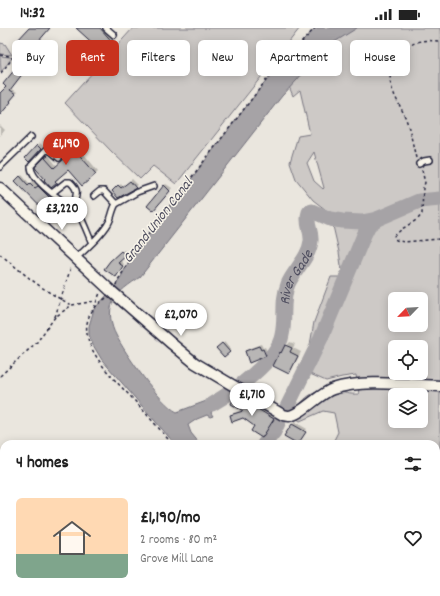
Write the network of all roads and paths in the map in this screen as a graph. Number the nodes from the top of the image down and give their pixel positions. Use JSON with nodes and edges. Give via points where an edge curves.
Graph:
{"nodes":[{"id":1,"x":106,"y":28,"type":"edge"},
{"id":2,"x":315,"y":28,"type":"edge"},
{"id":3,"x":114,"y":35,"type":"dead end"},
{"id":4,"x":440,"y":41,"type":"edge"},
{"id":5,"x":0,"y":55,"type":"edge"},
{"id":6,"x":0,"y":74,"type":"edge"},
{"id":7,"x":31,"y":137,"type":"dead end"},
{"id":8,"x":59,"y":158,"type":"dead end"},
{"id":9,"x":430,"y":160,"type":"dead end"},
{"id":10,"x":419,"y":164,"type":"junction"},
{"id":11,"x":0,"y":167,"type":"edge"},
{"id":12,"x":154,"y":186,"type":"dead end"},
{"id":13,"x":0,"y":188,"type":"edge"},
{"id":14,"x":52,"y":193,"type":"junction"},
{"id":15,"x":94,"y":196,"type":"dead end"},
{"id":16,"x":116,"y":204,"type":"junction"},
{"id":17,"x":73,"y":207,"type":"junction"},
{"id":18,"x":440,"y":239,"type":"edge"},
{"id":19,"x":92,"y":243,"type":"junction"},
{"id":20,"x":0,"y":254,"type":"edge"},
{"id":21,"x":76,"y":259,"type":"junction"},
{"id":22,"x":112,"y":291,"type":"junction"},
{"id":23,"x":60,"y":299,"type":"junction"},
{"id":24,"x":72,"y":305,"type":"junction"},
{"id":25,"x":94,"y":308,"type":"junction"},
{"id":26,"x":55,"y":317,"type":"junction"},
{"id":27,"x":0,"y":376,"type":"edge"},
{"id":28,"x":440,"y":386,"type":"edge"},
{"id":29,"x":168,"y":440,"type":"edge"}],
"edges":[{"from":1,"to":3,"type":"lane"},
{"from":2,"to":22,"type":"path","via":[[267,79],[216,145],[138,247]]},
{"from":4,"to":10,"type":"path","via":[[421,41],[408,46],[399,57],[391,75],[391,84],[407,121]]},
{"from":5,"to":6,"type":"path","via":[[13,58]]},
{"from":7,"to":11,"type":"lane"},
{"from":8,"to":14,"type":"lane","via":[[46,150],[31,166],[32,173]]},
{"from":9,"to":10,"type":"lane"},
{"from":10,"to":18,"type":"path","via":[[425,183],[422,214],[394,236],[396,240],[404,242]]},
{"from":12,"to":16,"type":"lane"},
{"from":13,"to":21,"type":"street"},
{"from":14,"to":17,"type":"lane"},
{"from":14,"to":17,"type":"lane","via":[[66,182],[70,182],[77,190]]},
{"from":15,"to":16,"type":"lane","via":[[104,191]]},
{"from":16,"to":19,"type":"lane","via":[[108,225]]},
{"from":17,"to":19,"type":"lane"},
{"from":19,"to":21,"type":"lane"},
{"from":20,"to":23,"type":"path","via":[[40,287]]},
{"from":21,"to":22,"type":"street"},
{"from":21,"to":23,"type":"path"},
{"from":22,"to":25,"type":"path"},
{"from":22,"to":28,"type":"street","bridge":true,"via":[[195,363],[283,415],[297,413],[331,389],[346,385],[362,383]]},
{"from":23,"to":24,"type":"path"},
{"from":23,"to":26,"type":"path"},
{"from":24,"to":25,"type":"path","via":[[95,302]]},
{"from":24,"to":26,"type":"path"},
{"from":25,"to":29,"type":"path","via":[[87,324],[90,346],[99,361]]},
{"from":26,"to":27,"type":"path","via":[[37,342]]}]}
